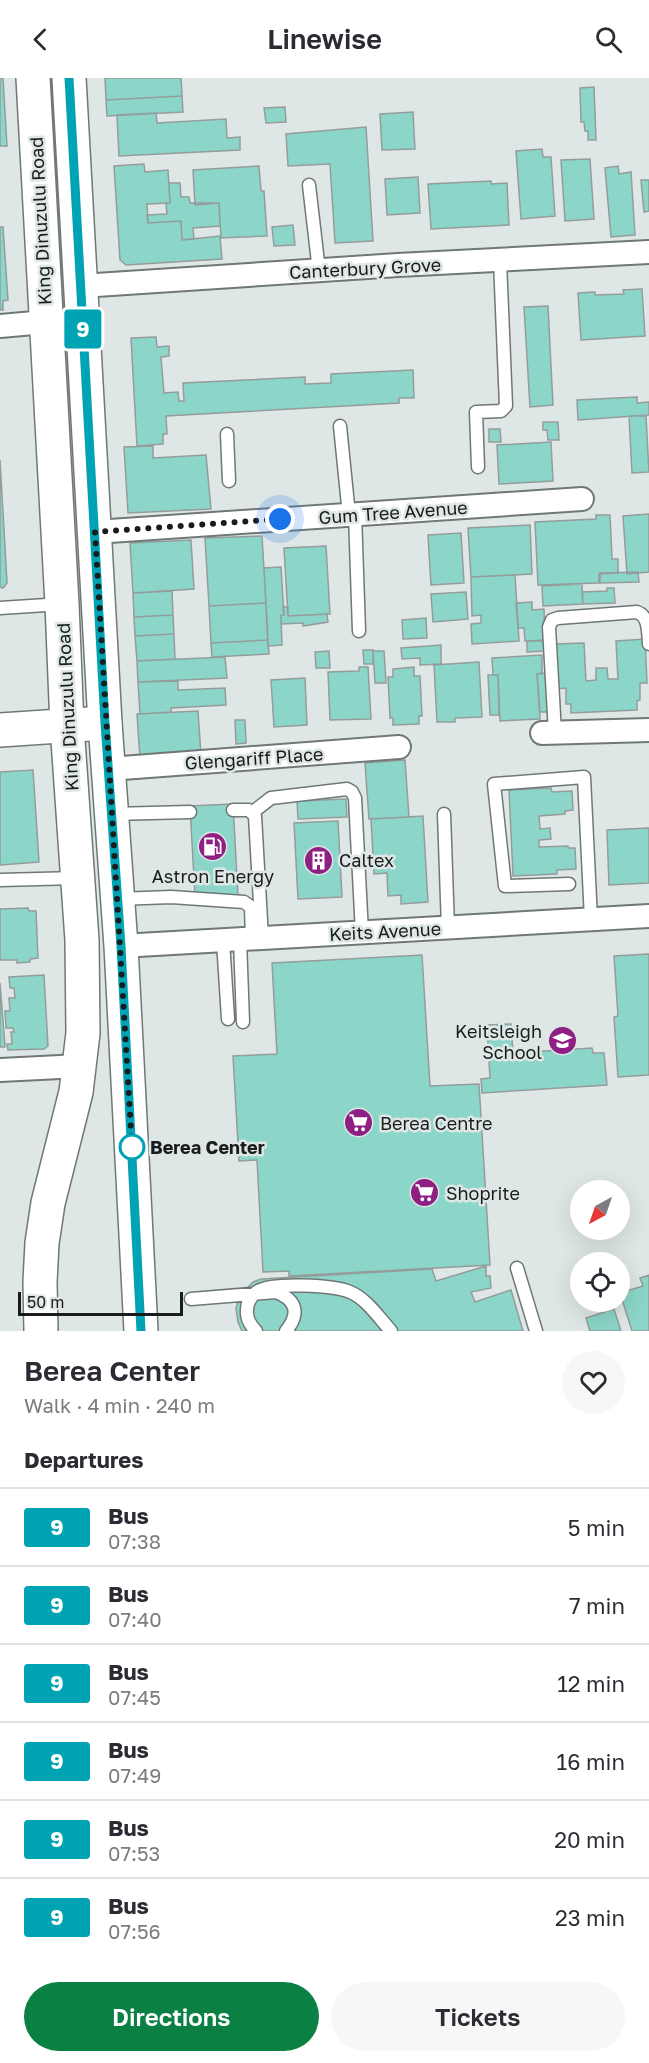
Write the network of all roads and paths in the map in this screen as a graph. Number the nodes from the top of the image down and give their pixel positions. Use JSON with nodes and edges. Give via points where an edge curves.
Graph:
{"nodes":[{"id":1,"x":33,"y":78,"type":"edge"},
{"id":2,"x":69,"y":78,"type":"edge"},
{"id":3,"x":309,"y":185,"type":"dead end"},
{"id":4,"x":649,"y":252,"type":"edge"},
{"id":5,"x":500,"y":261,"type":"junction"},
{"id":6,"x":319,"y":271,"type":"junction"},
{"id":7,"x":81,"y":286,"type":"junction"},
{"id":8,"x":45,"y":322,"type":"junction"},
{"id":9,"x":0,"y":326,"type":"edge"},
{"id":10,"x":340,"y":426,"type":"dead end"},
{"id":11,"x":227,"y":434,"type":"dead end"},
{"id":12,"x":477,"y":467,"type":"dead end"},
{"id":13,"x":229,"y":481,"type":"dead end"},
{"id":14,"x":582,"y":499,"type":"dead end"},
{"id":15,"x":352,"y":514,"type":"junction"},
{"id":16,"x":95,"y":532,"type":"junction"},
{"id":17,"x":62,"y":604,"type":"junction"},
{"id":18,"x":0,"y":608,"type":"edge"},
{"id":19,"x":359,"y":631,"type":"dead end"},
{"id":20,"x":649,"y":644,"type":"edge"},
{"id":21,"x":105,"y":723,"type":"junction"},
{"id":22,"x":67,"y":726,"type":"junction"},
{"id":23,"x":0,"y":730,"type":"edge"},
{"id":24,"x":649,"y":730,"type":"edge"},
{"id":25,"x":549,"y":733,"type":"joint"},
{"id":26,"x":399,"y":747,"type":"dead end"},
{"id":27,"x":109,"y":769,"type":"junction"},
{"id":28,"x":233,"y":810,"type":"dead end"},
{"id":29,"x":190,"y":812,"type":"dead end"},
{"id":30,"x":253,"y":812,"type":"junction"},
{"id":31,"x":111,"y":814,"type":"junction"},
{"id":32,"x":444,"y":814,"type":"dead end"},
{"id":33,"x":78,"y":878,"type":"junction"},
{"id":34,"x":0,"y":880,"type":"edge"},
{"id":35,"x":569,"y":884,"type":"dead end"},
{"id":36,"x":117,"y":899,"type":"junction"},
{"id":37,"x":649,"y":916,"type":"edge"},
{"id":38,"x":591,"y":919,"type":"junction"},
{"id":39,"x":448,"y":927,"type":"junction"},
{"id":40,"x":362,"y":933,"type":"junction"},
{"id":41,"x":244,"y":939,"type":"junction"},
{"id":42,"x":121,"y":946,"type":"junction"},
{"id":43,"x":228,"y":1019,"type":"dead end"},
{"id":44,"x":243,"y":1022,"type":"dead end"},
{"id":45,"x":80,"y":1066,"type":"junction"},
{"id":46,"x":0,"y":1071,"type":"edge"},
{"id":47,"x":517,"y":1268,"type":"dead end"},
{"id":48,"x":191,"y":1299,"type":"dead end"},
{"id":49,"x":41,"y":1331,"type":"edge"},
{"id":50,"x":141,"y":1331,"type":"edge"},
{"id":51,"x":256,"y":1331,"type":"edge"},
{"id":52,"x":286,"y":1331,"type":"edge"},
{"id":53,"x":391,"y":1331,"type":"edge"},
{"id":54,"x":536,"y":1331,"type":"edge"}],
"edges":[{"from":1,"to":8,"type":"main road","name":"King Dinuzulu Road"},
{"from":2,"to":7,"type":"main road","name":"King Dinuzulu Road"},
{"from":3,"to":6,"type":"lane"},
{"from":4,"to":5,"type":"street","name":"Canterbury Grove"},
{"from":5,"to":6,"type":"street","name":"Canterbury Grove"},
{"from":5,"to":12,"type":"lane","via":[[506,406],[501,411],[476,412]]},
{"from":6,"to":7,"type":"street","name":"Canterbury Grove"},
{"from":7,"to":16,"type":"main road","name":"King Dinuzulu Road"},
{"from":8,"to":9,"type":"street"},
{"from":8,"to":17,"type":"main road","name":"King Dinuzulu Road"},
{"from":10,"to":15,"type":"lane"},
{"from":11,"to":13,"type":"lane"},
{"from":14,"to":15,"type":"street","name":"Gum Tree Avenue"},
{"from":15,"to":16,"type":"street","name":"Gum Tree Avenue"},
{"from":15,"to":19,"type":"lane"},
{"from":16,"to":21,"type":"main road","name":"King Dinuzulu Road"},
{"from":17,"to":18,"type":"lane"},
{"from":17,"to":22,"type":"main road","name":"King Dinuzulu Road"},
{"from":20,"to":25,"type":"lane","via":[[647,618],[637,612],[552,620]]},
{"from":21,"to":22,"type":"main road"},
{"from":21,"to":27,"type":"main road","name":"King Dinuzulu Road"},
{"from":22,"to":23,"type":"main road"},
{"from":22,"to":33,"type":"main road","name":"King Dinuzulu Road"},
{"from":24,"to":25,"type":"street"},
{"from":26,"to":27,"type":"street","name":"Glengariff Place"},
{"from":27,"to":31,"type":"main road","name":"King Dinuzulu Road"},
{"from":28,"to":30,"type":"lane"},
{"from":29,"to":31,"type":"lane"},
{"from":30,"to":40,"type":"lane","via":[[271,798],[347,789],[352,792]]},
{"from":30,"to":41,"type":"lane"},
{"from":31,"to":36,"type":"main road","name":"King Dinuzulu Road"},
{"from":32,"to":39,"type":"lane"},
{"from":33,"to":34,"type":"lane"},
{"from":33,"to":45,"type":"main road","name":"King Dinuzulu Road","via":[[83,1033]]},
{"from":35,"to":38,"type":"lane","via":[[505,886],[495,784],[584,777]]},
{"from":36,"to":41,"type":"lane","via":[[171,897],[244,902],[251,907]]},
{"from":36,"to":42,"type":"main road","name":"King Dinuzulu Road"},
{"from":37,"to":38,"type":"street","name":"Keits Avenue"},
{"from":38,"to":39,"type":"street","name":"Keits Avenue"},
{"from":39,"to":40,"type":"street","name":"Keits Avenue"},
{"from":40,"to":41,"type":"street","name":"Keits Avenue"},
{"from":41,"to":42,"type":"street","name":"Keits Avenue"},
{"from":41,"to":43,"type":"lane"},
{"from":41,"to":44,"type":"lane"},
{"from":42,"to":50,"type":"main road","name":"King Dinuzulu Road"},
{"from":45,"to":46,"type":"street"},
{"from":45,"to":49,"type":"main road","name":"King Dinuzulu Road","via":[[46,1213],[40,1282]]},
{"from":47,"to":54,"type":"lane"},
{"from":48,"to":52,"type":"lane","via":[[276,1292],[286,1296],[294,1307],[295,1317]]},
{"from":51,"to":53,"type":"lane","via":[[246,1314],[253,1296],[265,1289],[299,1286],[328,1287],[354,1294]]}]}
